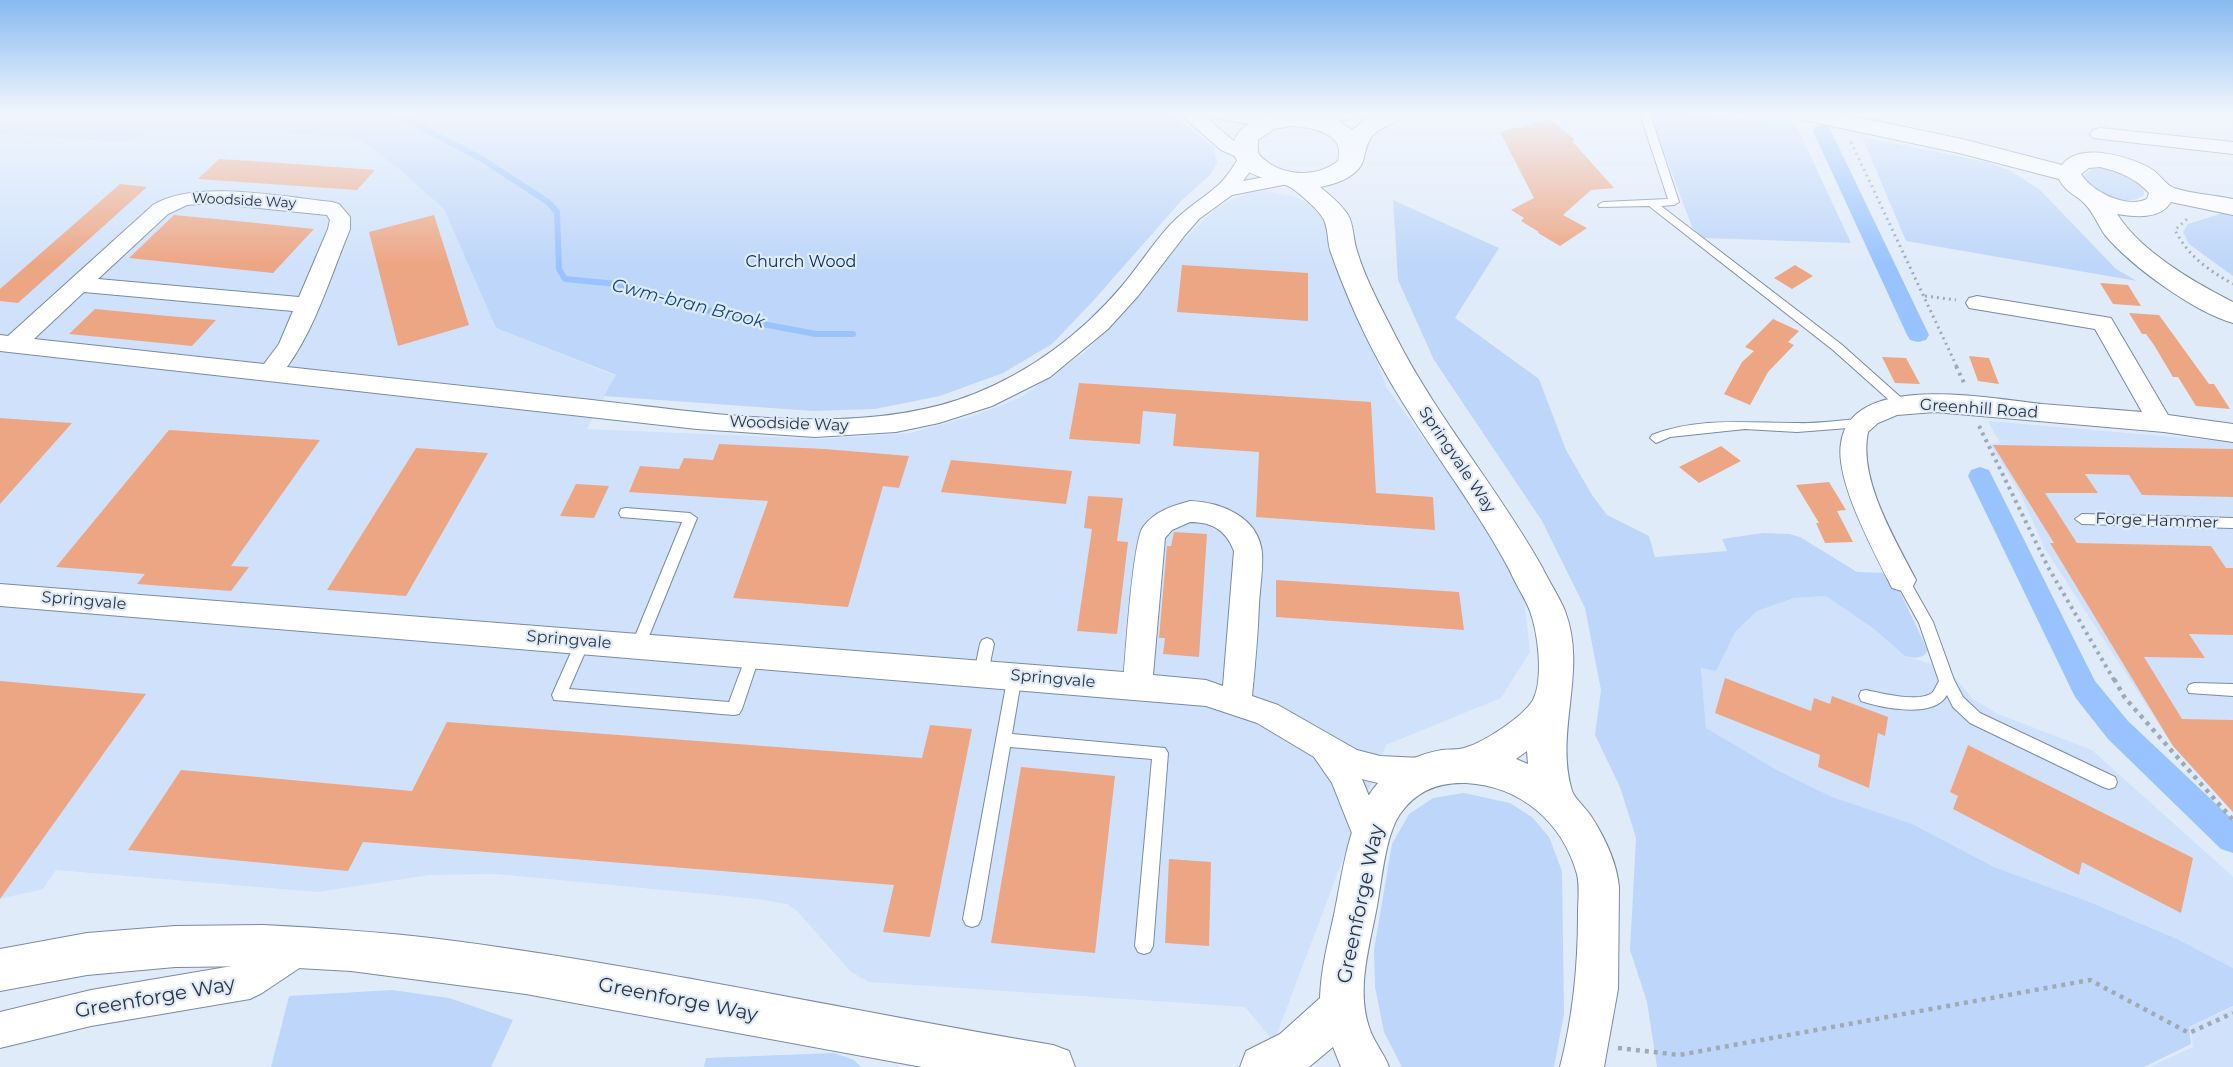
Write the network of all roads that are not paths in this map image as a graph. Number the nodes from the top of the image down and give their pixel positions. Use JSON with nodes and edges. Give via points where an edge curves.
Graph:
{"nodes":[{"id":1,"x":1242,"y":164,"type":"edge"},
{"id":2,"x":1255,"y":164,"type":"edge"},
{"id":3,"x":1342,"y":164,"type":"edge"},
{"id":4,"x":1348,"y":164,"type":"edge"},
{"id":5,"x":1662,"y":164,"type":"edge"},
{"id":6,"x":2029,"y":164,"type":"edge"},
{"id":7,"x":2075,"y":164,"type":"edge"},
{"id":8,"x":2116,"y":164,"type":"edge"},
{"id":9,"x":2068,"y":174,"type":"junction"},
{"id":10,"x":1291,"y":179,"type":"junction"},
{"id":11,"x":1226,"y":190,"type":"junction"},
{"id":12,"x":2162,"y":193,"type":"junction"},
{"id":13,"x":2096,"y":200,"type":"junction"},
{"id":14,"x":1652,"y":203,"type":"junction"},
{"id":15,"x":1603,"y":205,"type":"dead end"},
{"id":16,"x":2233,"y":207,"type":"edge"},
{"id":17,"x":2141,"y":209,"type":"junction"},
{"id":18,"x":1337,"y":218,"type":"junction"},
{"id":19,"x":80,"y":284,"type":"junction"},
{"id":20,"x":2233,"y":296,"type":"edge"},
{"id":21,"x":1977,"y":303,"type":"road end"},
{"id":22,"x":309,"y":305,"type":"junction"},
{"id":23,"x":2233,"y":314,"type":"edge"},
{"id":24,"x":6,"y":344,"type":"edge"},
{"id":25,"x":270,"y":373,"type":"junction"},
{"id":26,"x":1902,"y":405,"type":"junction"},
{"id":27,"x":1861,"y":423,"type":"junction"},
{"id":28,"x":2161,"y":424,"type":"junction"},
{"id":29,"x":2233,"y":433,"type":"edge"},
{"id":30,"x":1656,"y":438,"type":"dead end"},
{"id":31,"x":626,"y":513,"type":"dead end"},
{"id":32,"x":2082,"y":519,"type":"dead end"},
{"id":33,"x":2233,"y":523,"type":"edge"},
{"id":34,"x":1902,"y":580,"type":"joint"},
{"id":35,"x":0,"y":595,"type":"edge"},
{"id":36,"x":583,"y":641,"type":"junction"},
{"id":37,"x":987,"y":644,"type":"dead end"},
{"id":38,"x":638,"y":646,"type":"junction"},
{"id":39,"x":753,"y":655,"type":"junction"},
{"id":40,"x":981,"y":673,"type":"junction"},
{"id":41,"x":1015,"y":675,"type":"junction"},
{"id":42,"x":1947,"y":681,"type":"junction"},
{"id":43,"x":1137,"y":686,"type":"junction"},
{"id":44,"x":2194,"y":689,"type":"dead end"},
{"id":45,"x":2233,"y":690,"type":"edge"},
{"id":46,"x":1866,"y":696,"type":"dead end"},
{"id":47,"x":1236,"y":702,"type":"junction"},
{"id":48,"x":1550,"y":706,"type":"junction"},
{"id":49,"x":1004,"y":740,"type":"junction"},
{"id":50,"x":1324,"y":748,"type":"junction"},
{"id":51,"x":1465,"y":766,"type":"junction"},
{"id":52,"x":1421,"y":771,"type":"junction"},
{"id":53,"x":2109,"y":782,"type":"dead end"},
{"id":54,"x":1555,"y":802,"type":"junction"},
{"id":55,"x":1371,"y":840,"type":"junction"},
{"id":56,"x":972,"y":919,"type":"dead end"},
{"id":57,"x":1144,"y":946,"type":"dead end"},
{"id":58,"x":301,"y":947,"type":"junction"},
{"id":59,"x":0,"y":970,"type":"edge"},
{"id":60,"x":1342,"y":1007,"type":"junction"},
{"id":61,"x":0,"y":1030,"type":"edge"},
{"id":62,"x":899,"y":1054,"type":"edge"},
{"id":63,"x":1584,"y":1060,"type":"edge"},
{"id":64,"x":1053,"y":1067,"type":"edge"},
{"id":65,"x":1262,"y":1067,"type":"edge"},
{"id":66,"x":1367,"y":1067,"type":"edge"}],
"edges":[{"from":1,"to":11,"type":"street","name":"Woodside Way"},
{"from":2,"to":10,"type":"street"},
{"from":3,"to":10,"type":"street","via":[[1325,178]]},
{"from":4,"to":18,"type":"street","name":"Springvale Way"},
{"from":5,"to":14,"type":"lane","via":[[1674,202]]},
{"from":6,"to":9,"type":"street"},
{"from":7,"to":9,"type":"street"},
{"from":8,"to":12,"type":"street","via":[[2145,175]]},
{"from":9,"to":13,"type":"street","via":[[2075,187]]},
{"from":10,"to":11,"type":"street","name":"Woodside Way"},
{"from":10,"to":18,"type":"street","via":[[1323,202]]},
{"from":11,"to":25,"type":"street","name":"Woodside Way","via":[[1177,230],[1100,324],[1042,371],[983,400],[897,423],[775,427]]},
{"from":12,"to":16,"type":"street"},
{"from":12,"to":17,"type":"street","via":[[2158,204]]},
{"from":13,"to":17,"type":"street"},
{"from":13,"to":23,"type":"street","via":[[2115,230],[2151,263],[2174,281]]},
{"from":14,"to":15,"type":"lane"},
{"from":14,"to":26,"type":"lane","via":[[1837,347]]},
{"from":17,"to":20,"type":"street","via":[[2159,242],[2172,256]]},
{"from":18,"to":48,"type":"street","name":"Springvale Way","via":[[1343,250],[1400,374],[1510,540],[1548,612],[1556,643],[1557,672]]},
{"from":19,"to":22,"type":"street"},
{"from":19,"to":22,"type":"street","name":"Woodside Way","via":[[160,210],[183,199],[210,197],[317,205],[332,208],[341,221]]},
{"from":19,"to":24,"type":"street","name":"Woodside Way"},
{"from":21,"to":28,"type":"street","via":[[2103,323]]},
{"from":22,"to":25,"type":"street","name":"Woodside Way","via":[[290,346]]},
{"from":24,"to":25,"type":"street","name":"Woodside Way"},
{"from":26,"to":27,"type":"street","name":"Greenhill Road"},
{"from":26,"to":28,"type":"street","name":"Greenhill Road","via":[[1973,406]]},
{"from":27,"to":30,"type":"lane","via":[[1797,428],[1745,425],[1669,433]]},
{"from":27,"to":34,"type":"street","via":[[1853,437],[1854,462],[1876,529]]},
{"from":28,"to":29,"type":"street","name":"Greenhill Road"},
{"from":31,"to":38,"type":"lane","via":[[690,518]]},
{"from":32,"to":33,"type":"lane","name":"Forge Hammer"},
{"from":34,"to":42,"type":"lane","via":[[1926,622]]},
{"from":35,"to":36,"type":"street","name":"Springvale"},
{"from":36,"to":38,"type":"street","name":"Springvale"},
{"from":36,"to":39,"type":"lane","via":[[559,694],[734,709]]},
{"from":37,"to":40,"type":"lane"},
{"from":38,"to":39,"type":"street","name":"Springvale"},
{"from":39,"to":40,"type":"street","name":"Springvale"},
{"from":40,"to":41,"type":"street","name":"Springvale"},
{"from":41,"to":43,"type":"street","name":"Springvale"},
{"from":41,"to":49,"type":"lane"},
{"from":42,"to":46,"type":"lane","via":[[1938,697],[1922,703]]},
{"from":42,"to":53,"type":"lane","via":[[1958,702],[1975,718]]},
{"from":43,"to":47,"type":"street","name":"Springvale","via":[[1206,693]]},
{"from":43,"to":47,"type":"street","via":[[1152,535],[1158,526],[1184,512],[1214,513],[1238,529],[1248,551],[1244,641]]},
{"from":44,"to":45,"type":"lane"},
{"from":47,"to":50,"type":"street","name":"Springvale","via":[[1267,714]]},
{"from":48,"to":51,"type":"street","name":"Springvale Way","via":[[1535,725],[1505,748]]},
{"from":48,"to":54,"type":"street","name":"Springvale Way","via":[[1546,757]]},
{"from":49,"to":56,"type":"lane"},
{"from":49,"to":57,"type":"lane","via":[[1160,753]]},
{"from":50,"to":52,"type":"street","name":"Springvale","via":[[1350,762],[1380,770]]},
{"from":50,"to":55,"type":"street","name":"Springvale","via":[[1345,775]]},
{"from":51,"to":52,"type":"street","name":"Greenforge Way"},
{"from":51,"to":54,"type":"street","name":"Greenforge Way","via":[[1495,768],[1527,780]]},
{"from":52,"to":55,"type":"street","name":"Greenforge Way","via":[[1384,804]]},
{"from":54,"to":63,"type":"street","name":"Greenforge Way","via":[[1586,843],[1598,877],[1600,949]]},
{"from":55,"to":60,"type":"street","name":"Greenforge Way","via":[[1341,982]]},
{"from":58,"to":59,"type":"street","name":"Greenforge Way","via":[[208,945],[114,952]]},
{"from":58,"to":61,"type":"street","name":"Greenforge Way","via":[[250,981],[91,1008]]},
{"from":58,"to":62,"type":"street","name":"Greenforge Way","via":[[451,962],[602,986]]},
{"from":60,"to":65,"type":"street","name":"Greenforge Way","via":[[1300,1049]]},
{"from":60,"to":66,"type":"street","name":"Greenforge Way","via":[[1349,1034]]},
{"from":62,"to":64,"type":"street","name":"Greenforge Way"}]}
